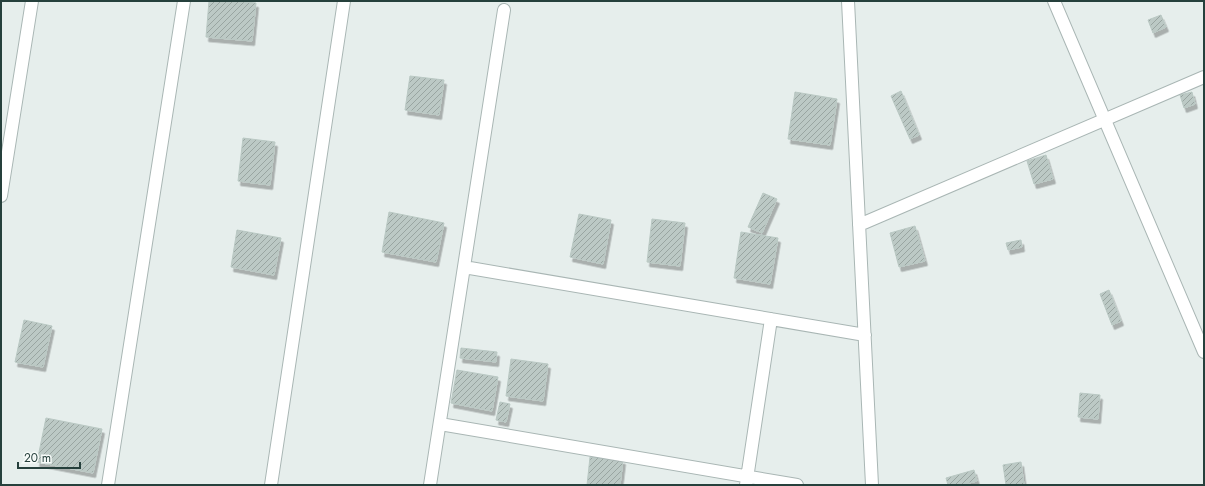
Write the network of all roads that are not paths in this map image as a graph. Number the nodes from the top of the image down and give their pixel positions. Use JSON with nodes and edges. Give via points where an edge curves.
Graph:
{"nodes":[{"id":1,"x":32,"y":1,"type":"edge"},
{"id":2,"x":184,"y":1,"type":"edge"},
{"id":3,"x":344,"y":1,"type":"edge"},
{"id":4,"x":848,"y":1,"type":"edge"},
{"id":5,"x":1054,"y":1,"type":"edge"},
{"id":6,"x":504,"y":10,"type":"dead end"},
{"id":7,"x":1204,"y":76,"type":"edge"},
{"id":8,"x":1105,"y":119,"type":"junction"},
{"id":9,"x":1,"y":196,"type":"edge"},
{"id":10,"x":859,"y":225,"type":"junction"},
{"id":11,"x":464,"y":267,"type":"junction"},
{"id":12,"x":771,"y":319,"type":"junction"},
{"id":13,"x":865,"y":335,"type":"junction"},
{"id":14,"x":1204,"y":352,"type":"edge"},
{"id":15,"x":440,"y":424,"type":"junction"},
{"id":16,"x":746,"y":481,"type":"edge"},
{"id":17,"x":108,"y":485,"type":"edge"},
{"id":18,"x":271,"y":485,"type":"edge"},
{"id":19,"x":430,"y":485,"type":"edge"},
{"id":20,"x":797,"y":485,"type":"edge"},
{"id":21,"x":872,"y":485,"type":"edge"}],
"edges":[{"from":1,"to":9,"type":"street"},
{"from":2,"to":17,"type":"street"},
{"from":3,"to":18,"type":"street"},
{"from":4,"to":10,"type":"street"},
{"from":5,"to":8,"type":"street"},
{"from":6,"to":11,"type":"street"},
{"from":7,"to":8,"type":"street"},
{"from":8,"to":10,"type":"street"},
{"from":8,"to":14,"type":"street"},
{"from":10,"to":13,"type":"street"},
{"from":11,"to":12,"type":"street"},
{"from":11,"to":15,"type":"street"},
{"from":12,"to":13,"type":"street"},
{"from":12,"to":16,"type":"street"},
{"from":13,"to":21,"type":"street"},
{"from":15,"to":16,"type":"street"},
{"from":15,"to":19,"type":"street"},
{"from":16,"to":20,"type":"street"}]}
